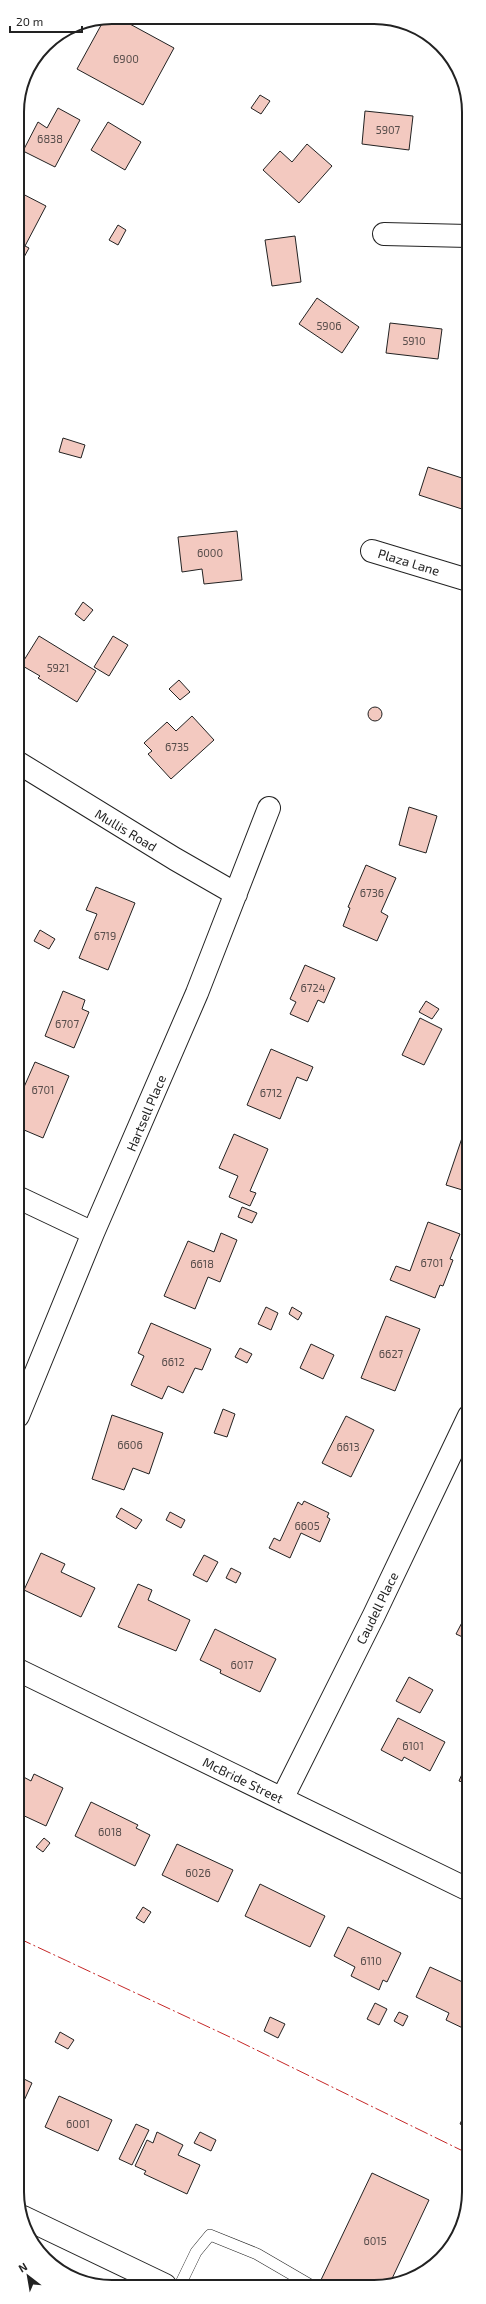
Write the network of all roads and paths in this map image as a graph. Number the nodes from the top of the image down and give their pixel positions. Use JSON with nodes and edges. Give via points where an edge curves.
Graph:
{"nodes":[{"id":1,"x":384,"y":234,"type":"dead end"},
{"id":2,"x":462,"y":236,"type":"edge"},
{"id":3,"x":372,"y":551,"type":"dead end"},
{"id":4,"x":462,"y":578,"type":"edge"},
{"id":5,"x":24,"y":766,"type":"edge"},
{"id":6,"x":269,"y":808,"type":"dead end"},
{"id":7,"x":236,"y":894,"type":"junction"},
{"id":8,"x":24,"y":1200,"type":"edge"},
{"id":9,"x":93,"y":1233,"type":"junction"},
{"id":10,"x":24,"y":1401,"type":"edge"},
{"id":11,"x":462,"y":1431,"type":"edge"},
{"id":12,"x":24,"y":1673,"type":"edge"},
{"id":13,"x":282,"y":1799,"type":"junction"},
{"id":14,"x":462,"y":1887,"type":"edge"},
{"id":15,"x":28,"y":2219,"type":"edge"},
{"id":16,"x":155,"y":2280,"type":"edge"},
{"id":17,"x":183,"y":2280,"type":"edge"},
{"id":18,"x":302,"y":2280,"type":"edge"}],
"edges":[{"from":1,"to":2,"type":"street"},
{"from":3,"to":4,"type":"street","name":"Plaza Lane"},
{"from":5,"to":7,"type":"street","name":"Mullis Road"},
{"from":6,"to":7,"type":"street","name":"Hartsell Place"},
{"from":7,"to":9,"type":"street","name":"Hartsell Place","via":[[197,993]]},
{"from":8,"to":9,"type":"street"},
{"from":9,"to":10,"type":"street","name":"Hartsell Place"},
{"from":11,"to":13,"type":"street","name":"Caudell Place"},
{"from":12,"to":13,"type":"street","name":"McBride Street"},
{"from":13,"to":14,"type":"street","name":"McBride Street"},
{"from":15,"to":16,"type":"street"},
{"from":17,"to":18,"type":"lane","via":[[196,2252],[210,2235],[257,2254]]}]}
